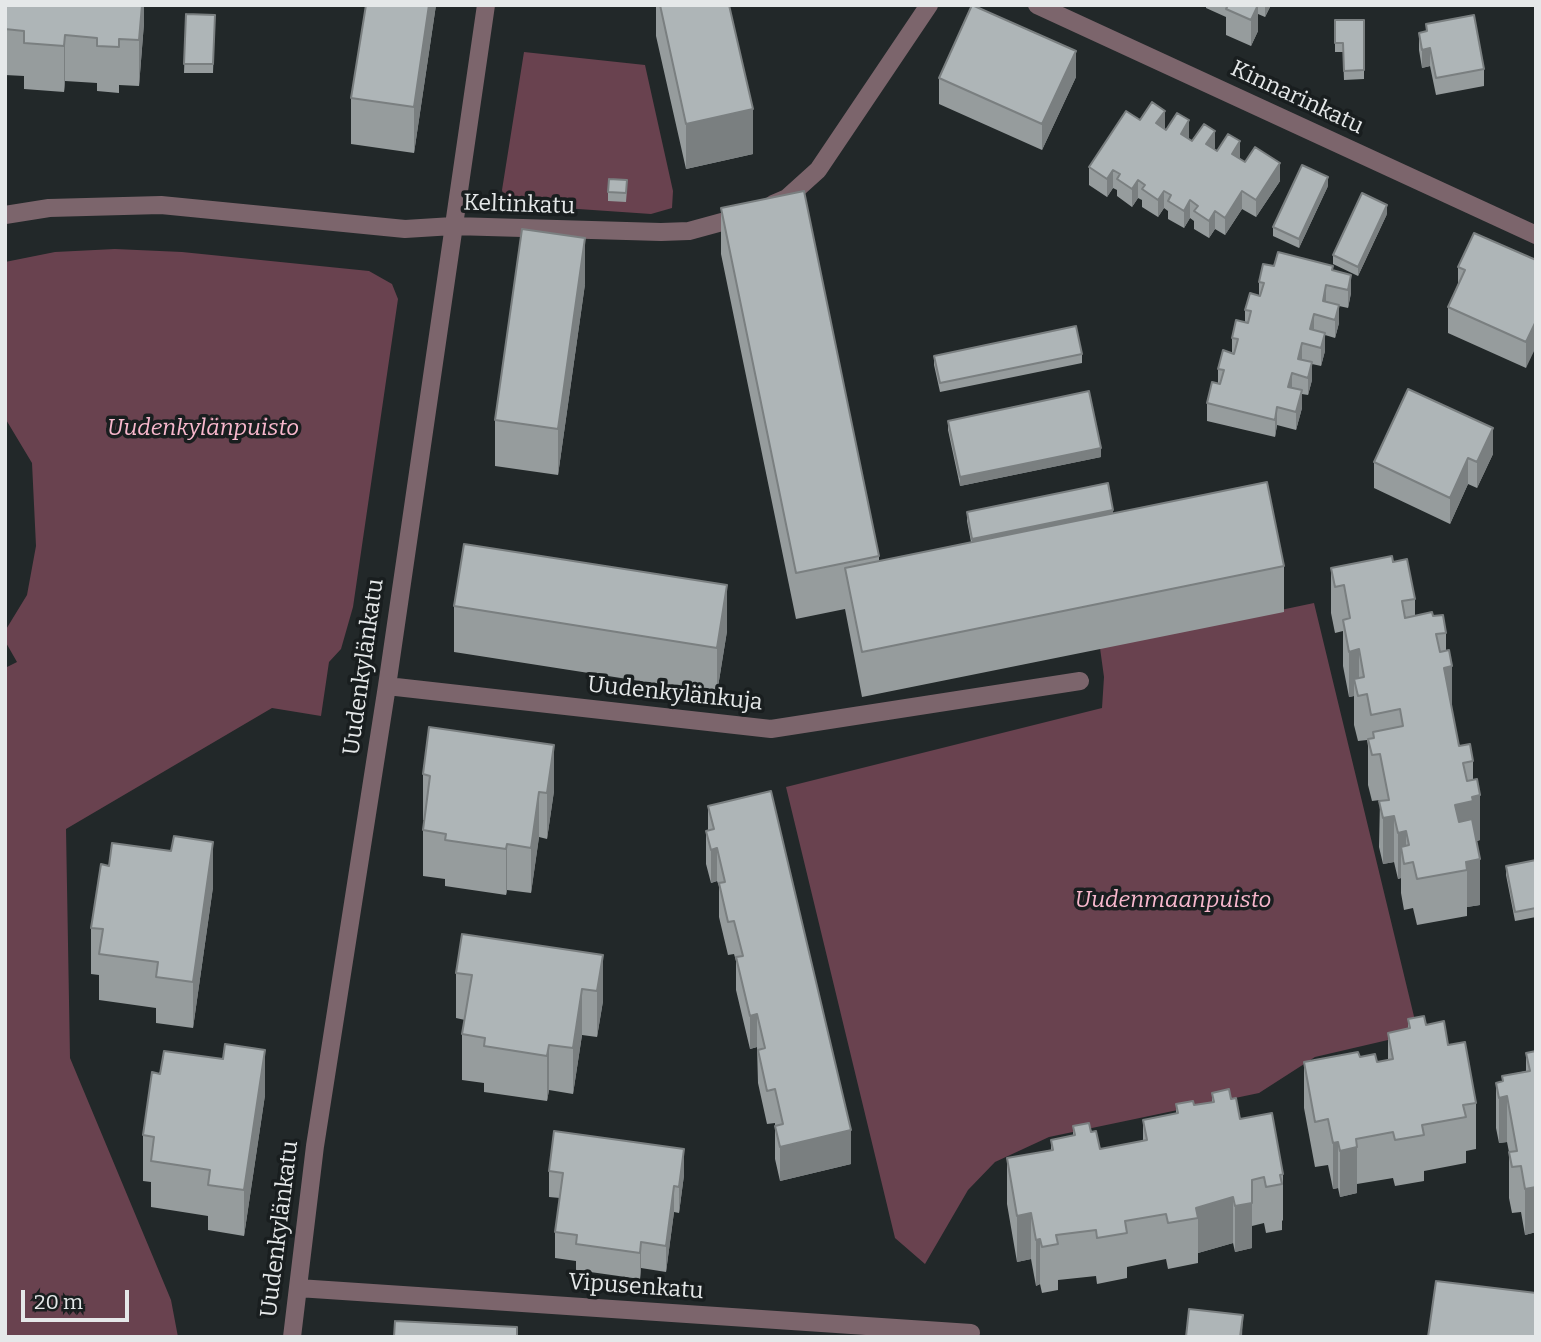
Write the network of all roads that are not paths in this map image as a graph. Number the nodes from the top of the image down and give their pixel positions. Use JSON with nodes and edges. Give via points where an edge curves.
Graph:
{"nodes":[{"id":1,"x":486,"y":5,"type":"edge"},
{"id":2,"x":929,"y":5,"type":"edge"},
{"id":3,"x":1037,"y":5,"type":"edge"},
{"id":4,"x":5,"y":215,"type":"edge"},
{"id":5,"x":453,"y":226,"type":"junction"},
{"id":6,"x":1536,"y":235,"type":"edge"},
{"id":7,"x":1080,"y":681,"type":"dead end"},
{"id":8,"x":387,"y":686,"type":"junction"},
{"id":9,"x":298,"y":1288,"type":"junction"},
{"id":10,"x":971,"y":1333,"type":"dead end"},
{"id":11,"x":292,"y":1337,"type":"edge"}],
"edges":[{"from":1,"to":5,"type":"street","name":"Uudenkylänkatu"},
{"from":2,"to":5,"type":"street","name":"Keltinkatu","via":[[839,143],[787,198],[689,231]]},
{"from":3,"to":6,"type":"street","name":"Kinnarinkatu"},
{"from":4,"to":5,"type":"street","name":"Keltinkatu","via":[[49,208],[161,205],[405,229]]},
{"from":5,"to":8,"type":"street","name":"Uudenkylänkatu"},
{"from":7,"to":8,"type":"street","name":"Uudenkylänkuja","via":[[771,729]]},
{"from":8,"to":9,"type":"street","name":"Uudenkylänkatu","via":[[315,1146]]},
{"from":9,"to":10,"type":"street","name":"Vipusenkatu"},
{"from":9,"to":11,"type":"street","name":"Uudenkylänkatu"}]}
